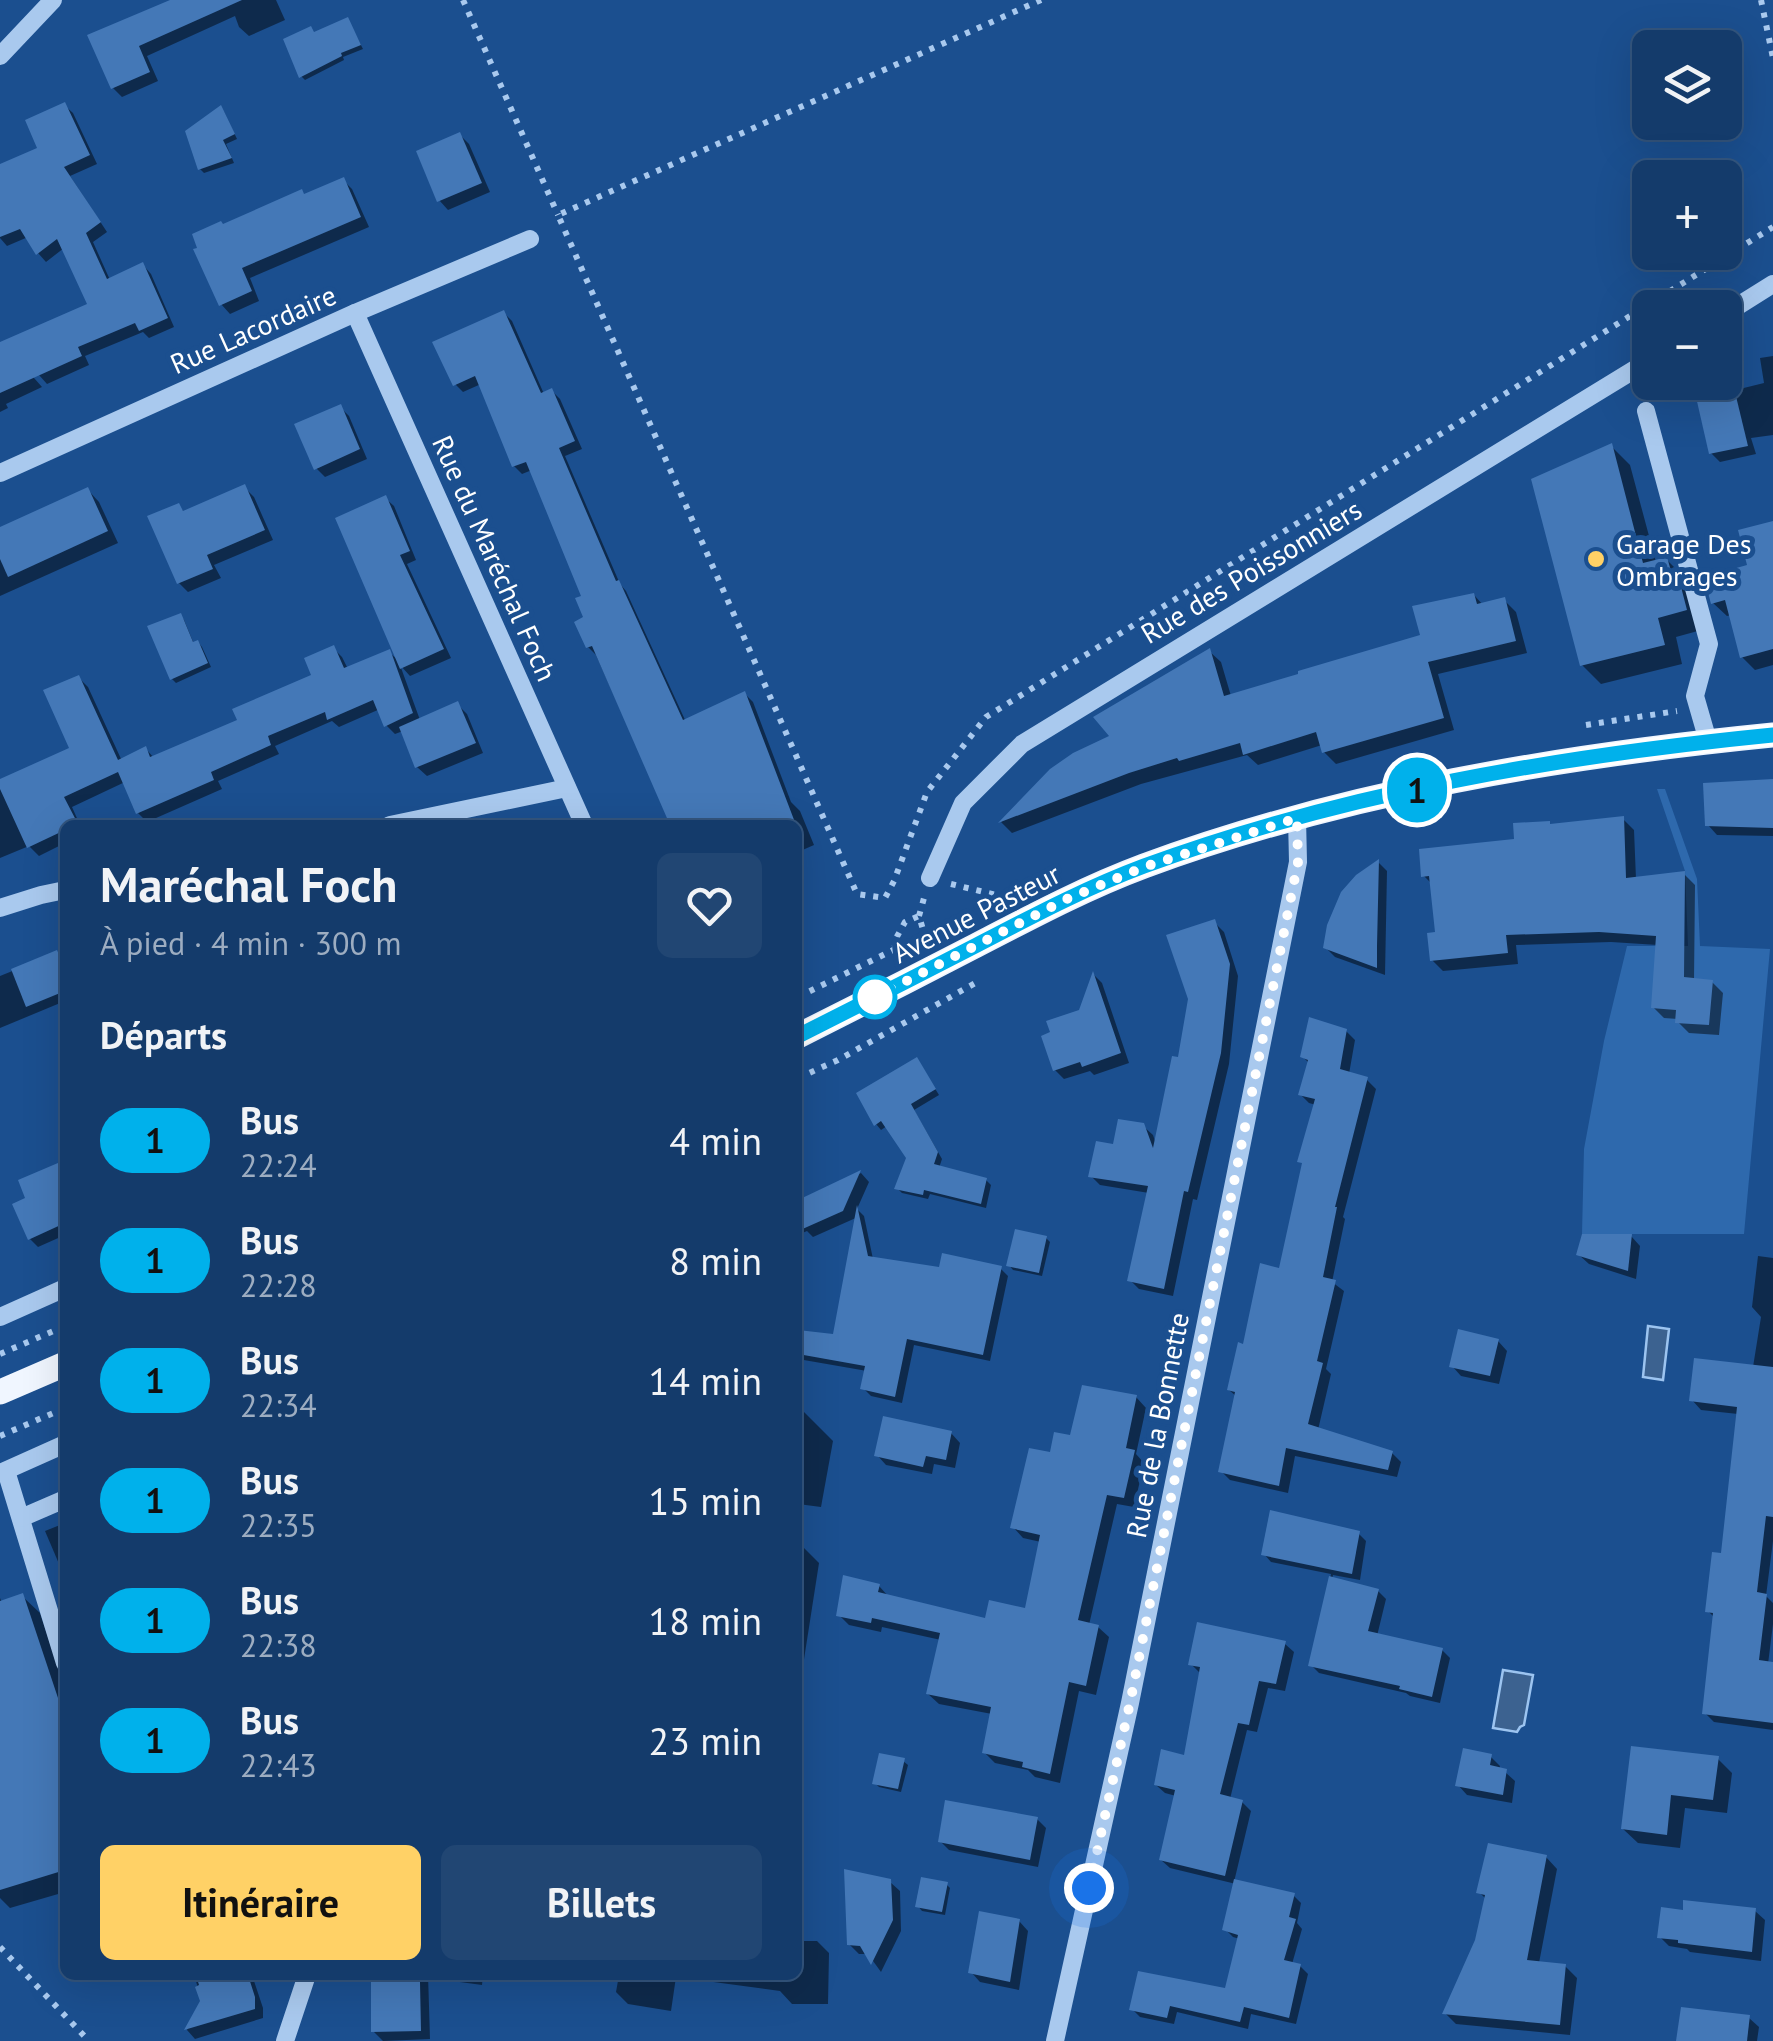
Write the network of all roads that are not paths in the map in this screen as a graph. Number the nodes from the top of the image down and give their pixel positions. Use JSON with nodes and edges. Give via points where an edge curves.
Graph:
{"nodes":[{"id":1,"x":53,"y":0,"type":"edge"},
{"id":2,"x":0,"y":56,"type":"edge"},
{"id":3,"x":530,"y":240,"type":"dead end"},
{"id":4,"x":1773,"y":284,"type":"edge"},
{"id":5,"x":1742,"y":303,"type":"edge"},
{"id":6,"x":356,"y":313,"type":"junction"},
{"id":7,"x":1632,"y":371,"type":"edge"},
{"id":8,"x":1646,"y":411,"type":"dead end"},
{"id":9,"x":0,"y":472,"type":"edge"},
{"id":10,"x":1773,"y":735,"type":"edge"},
{"id":11,"x":1708,"y":742,"type":"junction"},
{"id":12,"x":567,"y":788,"type":"junction"},
{"id":13,"x":1297,"y":818,"type":"junction"},
{"id":14,"x":414,"y":820,"type":"edge"},
{"id":15,"x":582,"y":820,"type":"edge"},
{"id":16,"x":930,"y":878,"type":"road end"},
{"id":17,"x":60,"y":891,"type":"edge"},
{"id":18,"x":0,"y":908,"type":"edge"},
{"id":19,"x":802,"y":1034,"type":"edge"},
{"id":20,"x":60,"y":1290,"type":"edge"},
{"id":21,"x":0,"y":1317,"type":"edge"},
{"id":22,"x":60,"y":1366,"type":"edge"},
{"id":23,"x":0,"y":1392,"type":"edge"},
{"id":24,"x":60,"y":1446,"type":"edge"},
{"id":25,"x":3,"y":1472,"type":"edge"},
{"id":26,"x":60,"y":1501,"type":"edge"},
{"id":27,"x":21,"y":1518,"type":"junction"},
{"id":28,"x":60,"y":1647,"type":"edge"},
{"id":29,"x":305,"y":1980,"type":"edge"},
{"id":30,"x":285,"y":2041,"type":"edge"},
{"id":31,"x":1055,"y":2041,"type":"edge"}],
"edges":[{"from":1,"to":2,"type":"street"},
{"from":3,"to":6,"type":"street","name":"Rue Lacordaire"},
{"from":4,"to":5,"type":"street"},
{"from":6,"to":9,"type":"street","name":"Rue Lacordaire"},
{"from":6,"to":12,"type":"street","name":"Rue du Maréchal Foch"},
{"from":7,"to":16,"type":"street","name":"Rue des Poissonniers","via":[[1022,744],[964,803]]},
{"from":8,"to":11,"type":"street","via":[[1710,644],[1695,696]]},
{"from":10,"to":11,"type":"main road","name":"Avenue Pasteur"},
{"from":11,"to":13,"type":"main road","name":"Avenue Pasteur","via":[[1488,774]]},
{"from":12,"to":14,"type":"street"},
{"from":12,"to":15,"type":"street","name":"Rue du Maréchal Foch"},
{"from":13,"to":19,"type":"main road","name":"Avenue Pasteur","via":[[1067,899]]},
{"from":13,"to":31,"type":"street","name":"Rue de la Bonnette","via":[[1298,862],[1130,1703]]},
{"from":17,"to":18,"type":"street"},
{"from":20,"to":21,"type":"street"},
{"from":22,"to":23,"type":"main road"},
{"from":24,"to":25,"type":"street"},
{"from":25,"to":27,"type":"street"},
{"from":26,"to":27,"type":"street"},
{"from":27,"to":28,"type":"street"},
{"from":29,"to":30,"type":"street"}]}
